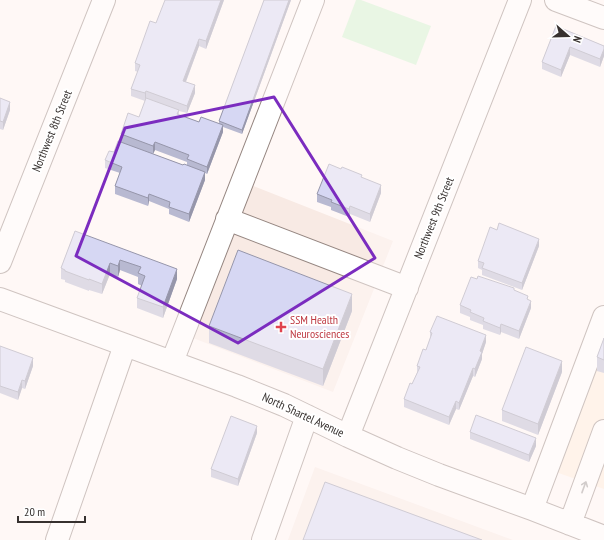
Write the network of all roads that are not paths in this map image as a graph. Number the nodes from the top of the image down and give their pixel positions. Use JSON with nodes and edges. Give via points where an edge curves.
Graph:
{"nodes":[{"id":1,"x":104,"y":0,"type":"edge"},
{"id":2,"x":313,"y":0,"type":"edge"},
{"id":3,"x":520,"y":0,"type":"edge"},
{"id":4,"x":556,"y":0,"type":"edge"},
{"id":5,"x":604,"y":18,"type":"edge"},
{"id":6,"x":227,"y":219,"type":"junction"},
{"id":7,"x":0,"y":262,"type":"edge"},
{"id":8,"x":407,"y":288,"type":"junction"},
{"id":9,"x":0,"y":299,"type":"edge"},
{"id":10,"x":604,"y":317,"type":"edge"},
{"id":11,"x":125,"y":345,"type":"junction"},
{"id":12,"x":172,"y":362,"type":"junction"},
{"id":13,"x":307,"y":416,"type":"junction"},
{"id":14,"x":604,"y":431,"type":"edge"},
{"id":15,"x":348,"y":436,"type":"junction"},
{"id":16,"x":532,"y":509,"type":"junction"},
{"id":17,"x":570,"y":524,"type":"junction"},
{"id":18,"x":604,"y":537,"type":"edge"},
{"id":19,"x":57,"y":540,"type":"edge"},
{"id":20,"x":263,"y":540,"type":"edge"}],
"edges":[{"from":1,"to":7,"type":"street","name":"Northwest 8th Street"},
{"from":2,"to":6,"type":"street"},
{"from":3,"to":8,"type":"street","name":"Northwest 9th Street"},
{"from":4,"to":5,"type":"street"},
{"from":6,"to":8,"type":"street"},
{"from":6,"to":12,"type":"street"},
{"from":8,"to":15,"type":"street","name":"Northwest 9th Street"},
{"from":9,"to":11,"type":"street","name":"North Shartel Avenue"},
{"from":10,"to":16,"type":"street"},
{"from":11,"to":12,"type":"street","name":"North Shartel Avenue"},
{"from":11,"to":19,"type":"street"},
{"from":12,"to":13,"type":"street","name":"North Shartel Avenue"},
{"from":13,"to":15,"type":"street","name":"North Shartel Avenue"},
{"from":13,"to":20,"type":"street"},
{"from":17,"to":14,"type":"street","one_way":true},
{"from":15,"to":16,"type":"street","name":"North Shartel Avenue","via":[[439,475]]},
{"from":16,"to":17,"type":"street","name":"North Shartel Avenue"},
{"from":17,"to":18,"type":"street","name":"North Shartel Avenue"}]}
